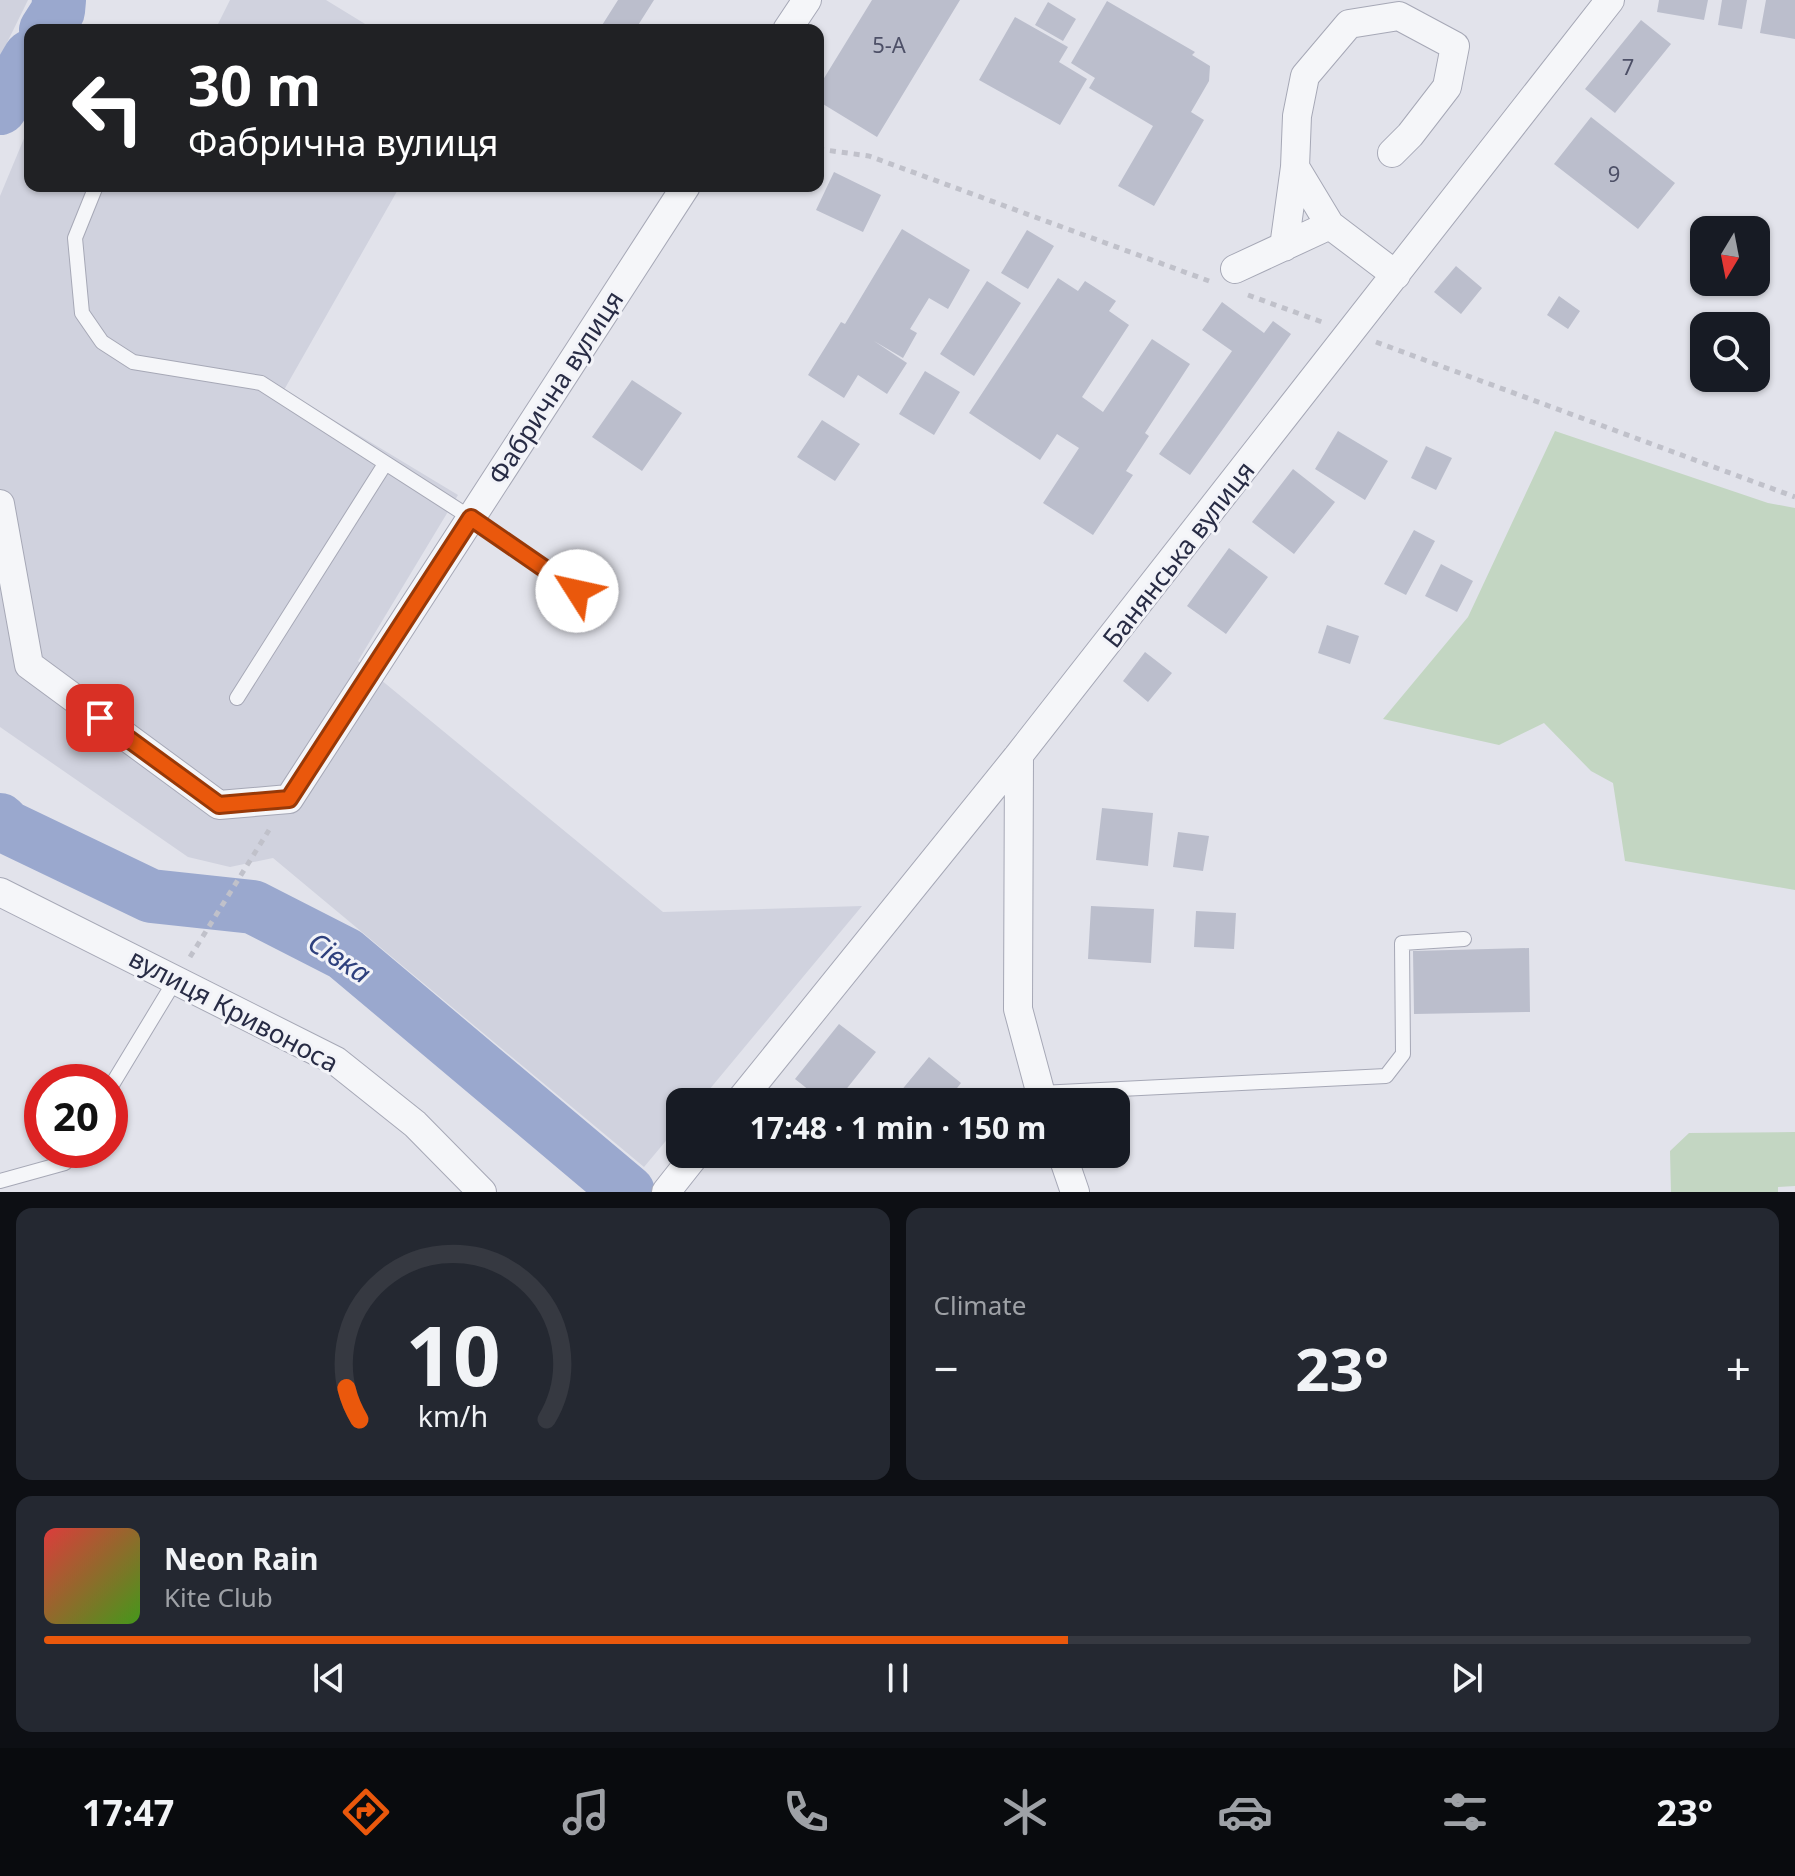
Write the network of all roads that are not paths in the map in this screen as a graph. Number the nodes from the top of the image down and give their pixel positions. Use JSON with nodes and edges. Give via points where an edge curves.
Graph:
{"nodes":[{"id":1,"x":807,"y":0,"type":"edge"},
{"id":2,"x":1610,"y":0,"type":"edge"},
{"id":3,"x":791,"y":24,"type":"edge"},
{"id":4,"x":1392,"y":153,"type":"dead end"},
{"id":5,"x":1295,"y":167,"type":"junction"},
{"id":6,"x":94,"y":192,"type":"edge"},
{"id":7,"x":682,"y":192,"type":"edge"},
{"id":8,"x":1330,"y":225,"type":"junction"},
{"id":9,"x":1284,"y":247,"type":"junction"},
{"id":10,"x":1396,"y":275,"type":"junction"},
{"id":11,"x":1230,"y":281,"type":"road end"},
{"id":12,"x":385,"y":464,"type":"junction"},
{"id":13,"x":0,"y":504,"type":"edge"},
{"id":14,"x":471,"y":518,"type":"junction"},
{"id":15,"x":577,"y":591,"type":"dead end"},
{"id":16,"x":237,"y":698,"type":"dead end"},
{"id":17,"x":1019,"y":755,"type":"junction"},
{"id":18,"x":0,"y":892,"type":"edge"},
{"id":19,"x":1464,"y":939,"type":"dead end"},
{"id":20,"x":176,"y":978,"type":"junction"},
{"id":21,"x":124,"y":1064,"type":"edge"},
{"id":22,"x":750,"y":1088,"type":"edge"},
{"id":23,"x":1040,"y":1088,"type":"edge"},
{"id":24,"x":1130,"y":1092,"type":"edge"},
{"id":25,"x":47,"y":1168,"type":"edge"},
{"id":26,"x":685,"y":1168,"type":"edge"},
{"id":27,"x":1067,"y":1168,"type":"edge"},
{"id":28,"x":0,"y":1181,"type":"edge"},
{"id":29,"x":666,"y":1191,"type":"edge"},
{"id":30,"x":482,"y":1192,"type":"edge"},
{"id":31,"x":1075,"y":1192,"type":"edge"}],
"edges":[{"from":1,"to":3,"type":"street"},
{"from":2,"to":10,"type":"street","name":"Банянська вулиця"},
{"from":4,"to":5,"type":"street","via":[[1447,87],[1455,46],[1399,16],[1349,24],[1305,76]]},
{"from":5,"to":8,"type":"street"},
{"from":5,"to":9,"type":"street"},
{"from":6,"to":12,"type":"lane","via":[[75,238],[82,313],[102,342],[133,362],[261,383]]},
{"from":7,"to":14,"type":"street","name":"Фабрична вулиця"},
{"from":8,"to":9,"type":"street"},
{"from":8,"to":10,"type":"street"},
{"from":9,"to":11,"type":"street"},
{"from":10,"to":17,"type":"street","name":"Банянська вулиця"},
{"from":12,"to":14,"type":"lane"},
{"from":12,"to":16,"type":"lane"},
{"from":13,"to":14,"type":"street","name":"Фабрична вулиця","via":[[29,665],[219,805],[289,799]]},
{"from":14,"to":15,"type":"lane"},
{"from":17,"to":22,"type":"street","name":"Банянська вулиця"},
{"from":17,"to":23,"type":"street","via":[[1018,1009]]},
{"from":18,"to":20,"type":"street","name":"вулиця Кривоноса"},
{"from":19,"to":24,"type":"lane","via":[[1402,943],[1403,1054],[1386,1076]]},
{"from":20,"to":21,"type":"lane"},
{"from":20,"to":30,"type":"street","name":"вулиця Кривоноса","via":[[336,1061],[415,1124]]},
{"from":25,"to":28,"type":"lane"},
{"from":26,"to":29,"type":"street"},
{"from":27,"to":31,"type":"street"}]}
